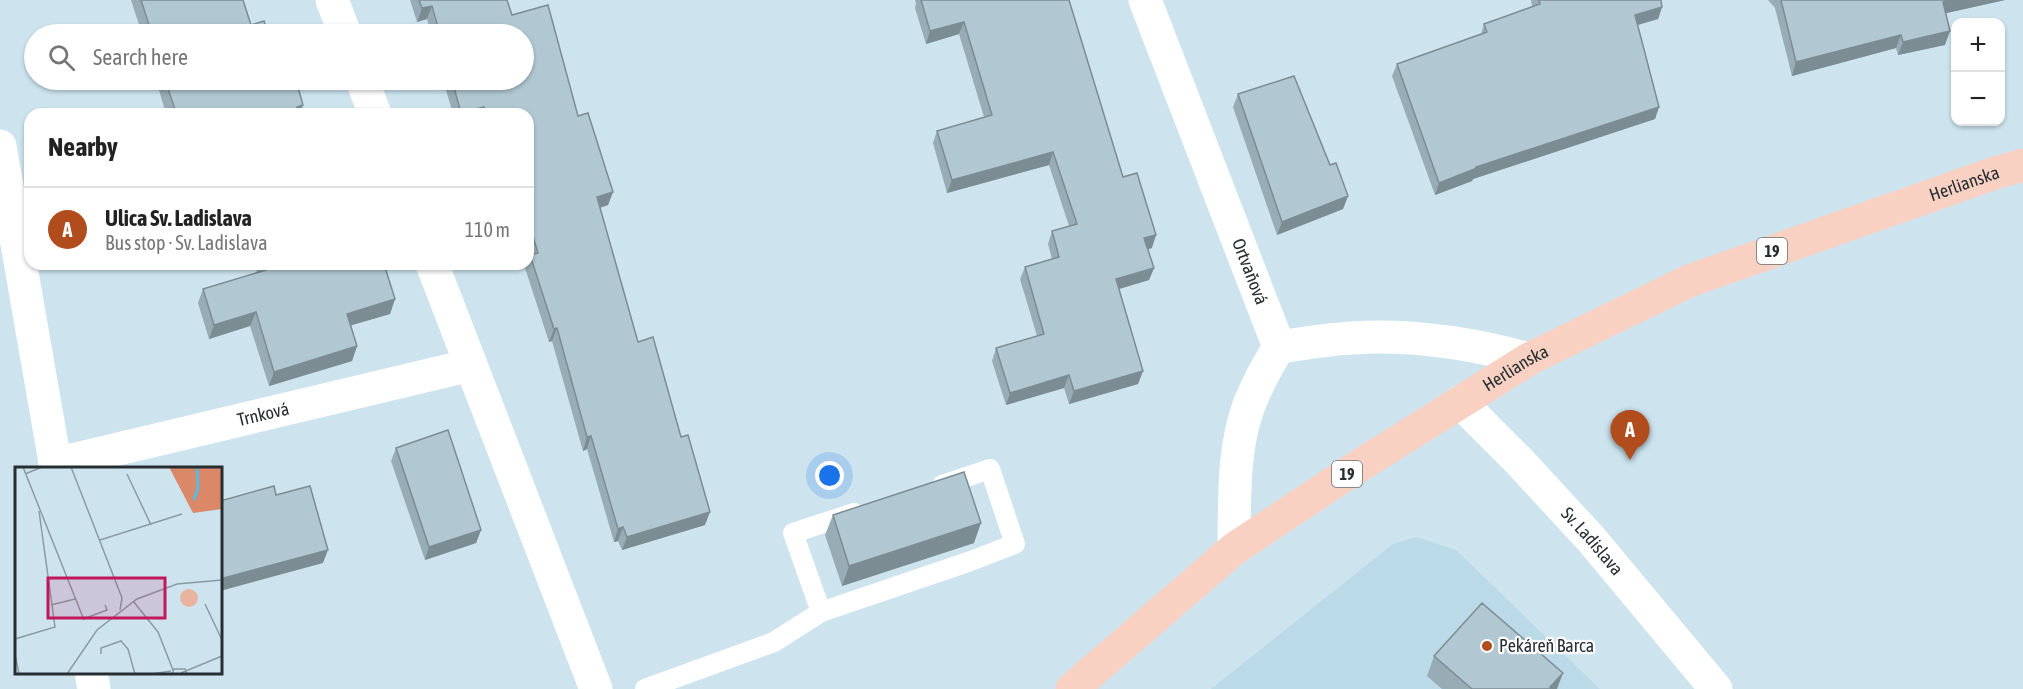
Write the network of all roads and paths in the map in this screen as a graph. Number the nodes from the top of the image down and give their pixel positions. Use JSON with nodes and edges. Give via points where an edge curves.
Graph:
{"nodes":[{"id":1,"x":332,"y":0,"type":"edge"},
{"id":2,"x":1145,"y":0,"type":"edge"},
{"id":3,"x":341,"y":24,"type":"edge"},
{"id":4,"x":366,"y":90,"type":"edge"},
{"id":5,"x":373,"y":108,"type":"edge"},
{"id":6,"x":0,"y":146,"type":"edge"},
{"id":7,"x":2023,"y":165,"type":"edge"},
{"id":8,"x":434,"y":270,"type":"edge"},
{"id":9,"x":1279,"y":347,"type":"junction"},
{"id":10,"x":1529,"y":359,"type":"junction"},
{"id":11,"x":471,"y":365,"type":"junction"},
{"id":12,"x":1460,"y":402,"type":"junction"},
{"id":13,"x":55,"y":466,"type":"edge"},
{"id":14,"x":924,"y":490,"type":"edge"},
{"id":15,"x":870,"y":508,"type":"edge"},
{"id":16,"x":1234,"y":549,"type":"junction"},
{"id":17,"x":821,"y":612,"type":"junction"},
{"id":18,"x":91,"y":674,"type":"edge"},
{"id":19,"x":94,"y":689,"type":"edge"},
{"id":20,"x":596,"y":689,"type":"edge"},
{"id":21,"x":645,"y":689,"type":"edge"},
{"id":22,"x":1072,"y":689,"type":"edge"},
{"id":23,"x":1716,"y":689,"type":"edge"}],
"edges":[{"from":1,"to":3,"type":"street"},
{"from":2,"to":9,"type":"street","name":"Ortvaňová"},
{"from":4,"to":5,"type":"street"},
{"from":6,"to":13,"type":"street","name":"Trnková"},
{"from":7,"to":10,"type":"main road","name":"Herlianska","number":"19","via":[[1689,281]]},
{"from":8,"to":11,"type":"street"},
{"from":9,"to":10,"type":"street","via":[[1351,338],[1390,338],[1451,341]]},
{"from":9,"to":16,"type":"street","via":[[1248,408],[1239,448]]},
{"from":10,"to":12,"type":"main road","name":"Herlianska","number":"19"},
{"from":11,"to":13,"type":"street","name":"Trnková"},
{"from":11,"to":20,"type":"street"},
{"from":12,"to":16,"type":"main road","name":"Herlianska","number":"19"},
{"from":12,"to":23,"type":"street","name":"Sv. Ladislava","via":[[1592,539]]},
{"from":14,"to":17,"type":"lane","via":[[990,469],[1015,544]]},
{"from":15,"to":17,"type":"lane","via":[[793,533]]},
{"from":16,"to":22,"type":"main road","name":"Herlianska","number":"19"},
{"from":17,"to":21,"type":"lane","via":[[774,642]]},
{"from":18,"to":19,"type":"street"}]}
